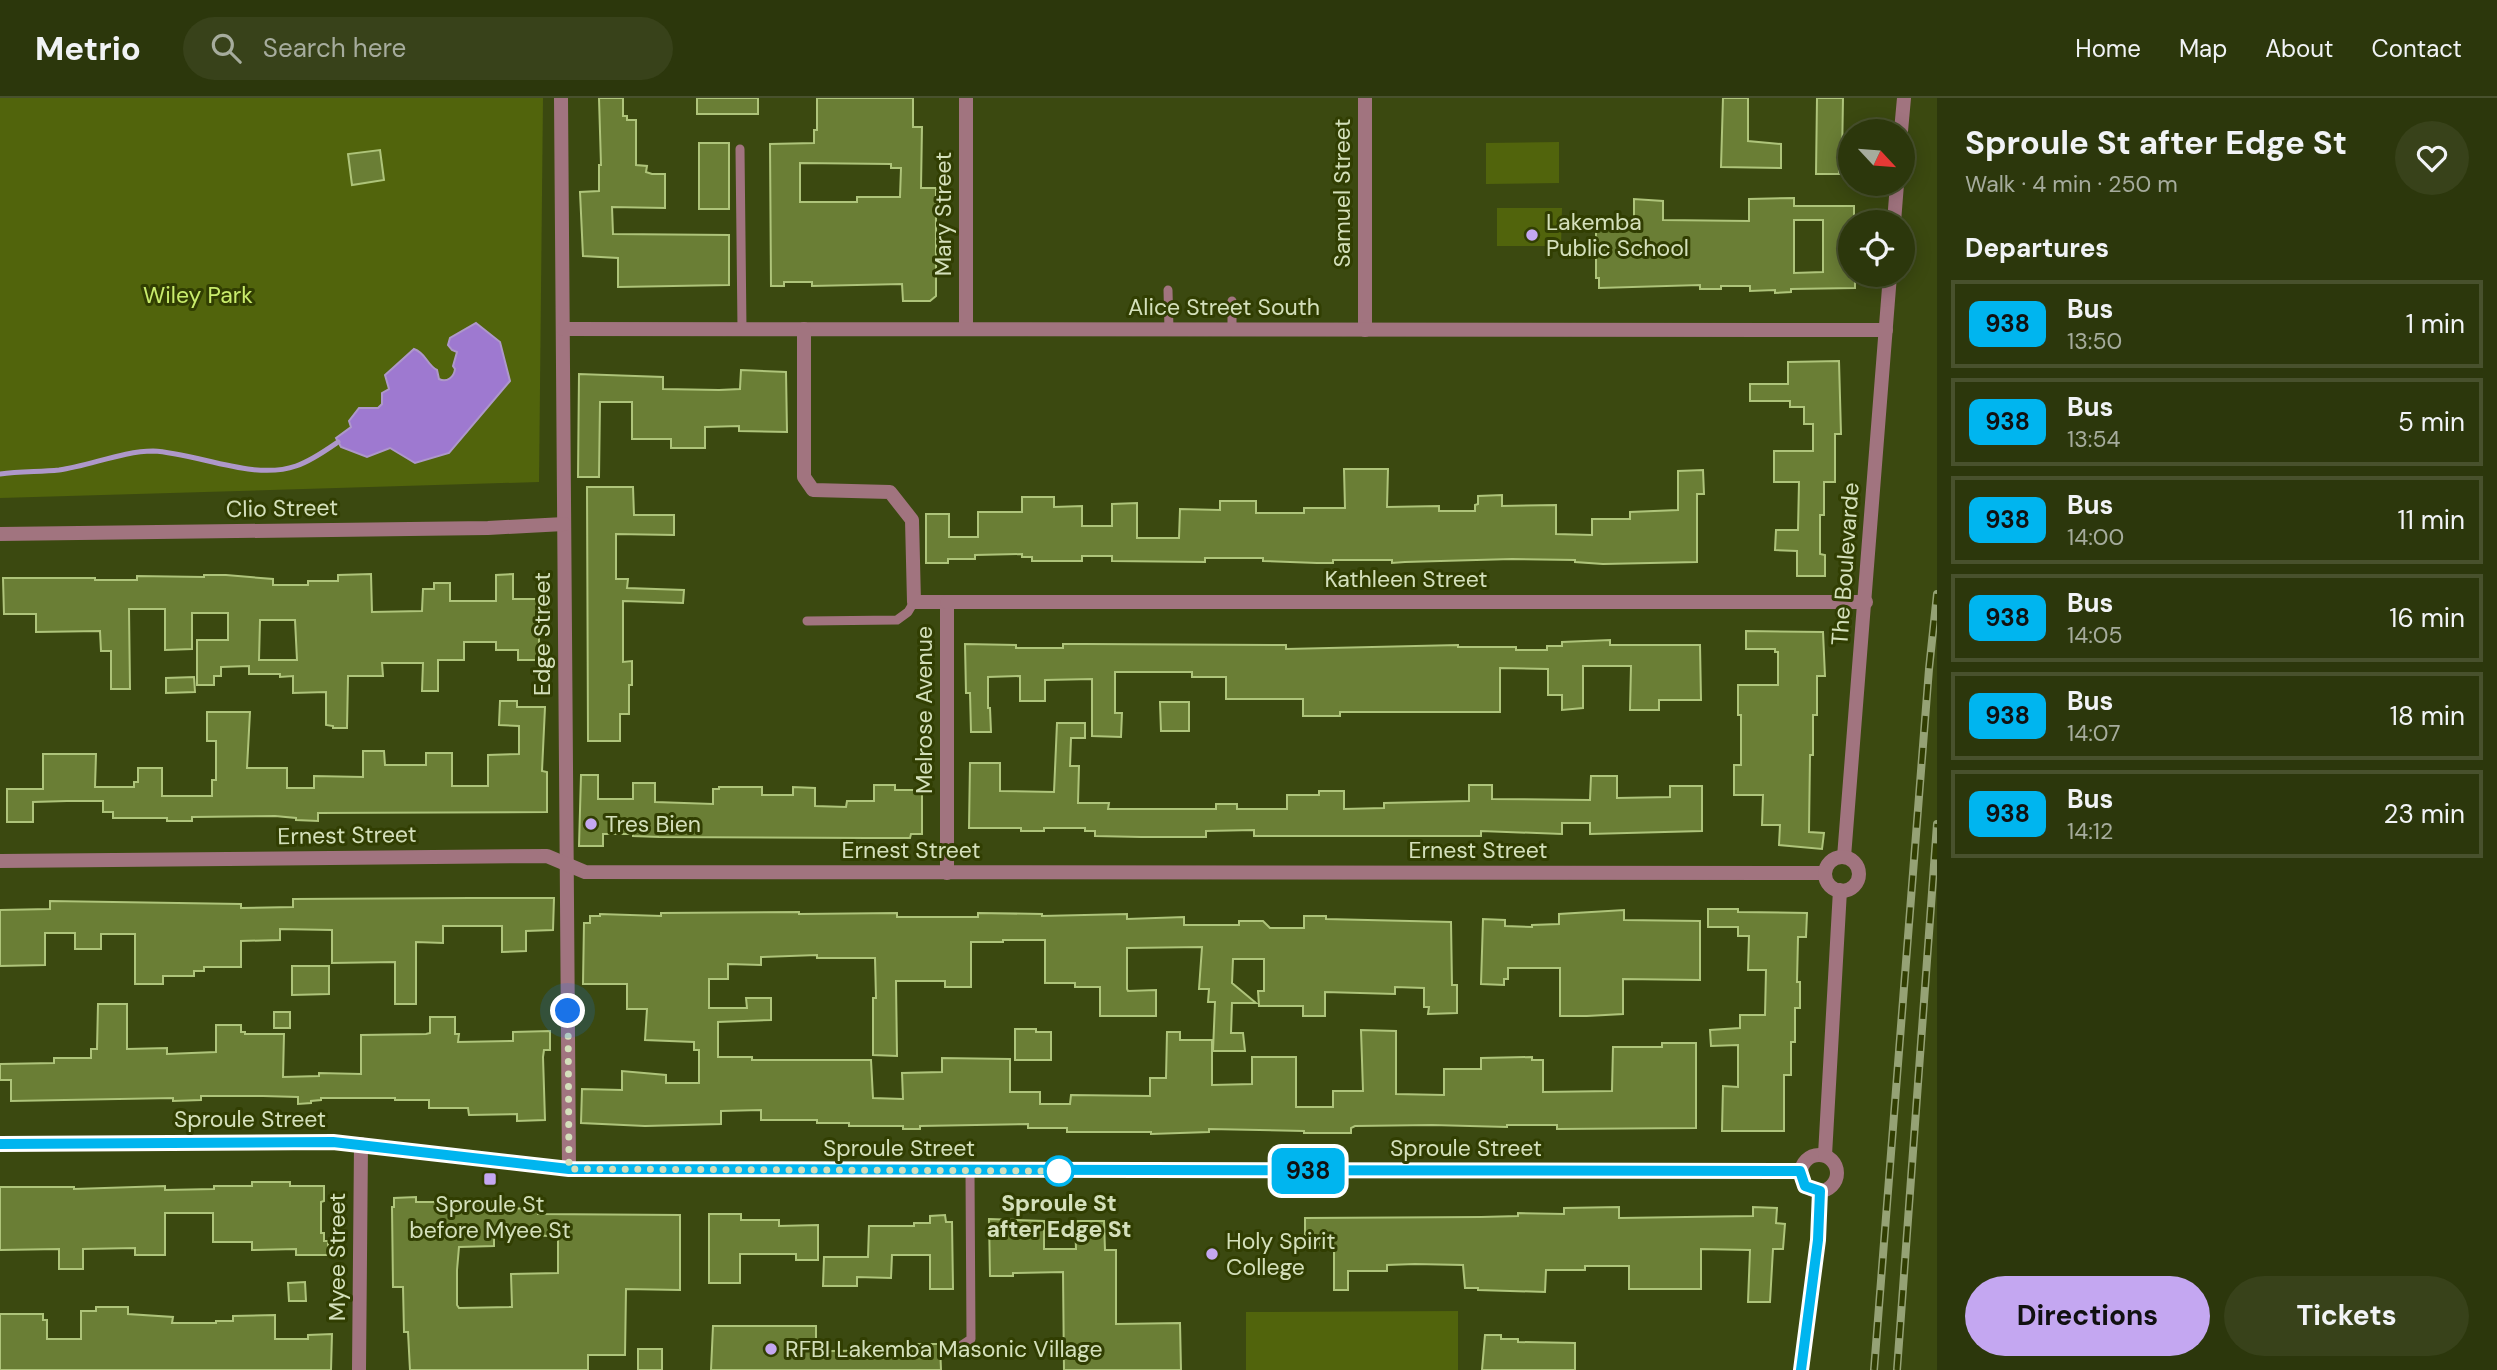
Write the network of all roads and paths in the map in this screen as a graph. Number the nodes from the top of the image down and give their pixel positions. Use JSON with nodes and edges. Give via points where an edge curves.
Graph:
{"nodes":[{"id":1,"x":561,"y":98,"type":"edge"},
{"id":2,"x":966,"y":98,"type":"edge"},
{"id":3,"x":1365,"y":98,"type":"edge"},
{"id":4,"x":1904,"y":98,"type":"edge"},
{"id":5,"x":1902,"y":119,"type":"edge"},
{"id":6,"x":740,"y":149,"type":"dead end"},
{"id":7,"x":1889,"y":287,"type":"edge"},
{"id":8,"x":1168,"y":290,"type":"dead end"},
{"id":9,"x":1232,"y":301,"type":"dead end"},
{"id":10,"x":563,"y":329,"type":"junction"},
{"id":11,"x":742,"y":329,"type":"junction"},
{"id":12,"x":804,"y":329,"type":"junction"},
{"id":13,"x":966,"y":329,"type":"junction"},
{"id":14,"x":1169,"y":330,"type":"junction"},
{"id":15,"x":1232,"y":330,"type":"junction"},
{"id":16,"x":1365,"y":330,"type":"junction"},
{"id":17,"x":1886,"y":330,"type":"junction"},
{"id":18,"x":565,"y":524,"type":"junction"},
{"id":19,"x":0,"y":534,"type":"edge"},
{"id":20,"x":914,"y":602,"type":"junction"},
{"id":21,"x":947,"y":602,"type":"junction"},
{"id":22,"x":1866,"y":602,"type":"junction"},
{"id":23,"x":807,"y":621,"type":"dead end"},
{"id":24,"x":1844,"y":857,"type":"junction"},
{"id":25,"x":0,"y":861,"type":"edge"},
{"id":26,"x":566,"y":865,"type":"junction"},
{"id":27,"x":947,"y":873,"type":"junction"},
{"id":28,"x":1825,"y":873,"type":"junction"},
{"id":29,"x":1840,"y":890,"type":"junction"},
{"id":30,"x":0,"y":1144,"type":"edge"},
{"id":31,"x":361,"y":1144,"type":"junction"},
{"id":32,"x":1825,"y":1155,"type":"junction"},
{"id":33,"x":569,"y":1169,"type":"junction"},
{"id":34,"x":970,"y":1171,"type":"junction"},
{"id":35,"x":1800,"y":1171,"type":"junction"},
{"id":36,"x":1820,"y":1191,"type":"junction"},
{"id":37,"x":957,"y":1349,"type":"dead end"},
{"id":38,"x":359,"y":1370,"type":"edge"},
{"id":39,"x":1801,"y":1370,"type":"edge"}],
"edges":[{"from":1,"to":10,"type":"street","name":"Edge Street"},
{"from":2,"to":13,"type":"street","name":"Mary Street"},
{"from":3,"to":16,"type":"street","name":"Samuel Street"},
{"from":4,"to":5,"type":"street"},
{"from":6,"to":11,"type":"lane"},
{"from":7,"to":17,"type":"street","name":"The Boulevarde"},
{"from":8,"to":14,"type":"lane"},
{"from":9,"to":15,"type":"lane"},
{"from":10,"to":11,"type":"street","name":"Alice Street South"},
{"from":10,"to":18,"type":"street","name":"Edge Street"},
{"from":11,"to":12,"type":"street","name":"Alice Street South"},
{"from":12,"to":13,"type":"street","name":"Alice Street South"},
{"from":12,"to":20,"type":"street","name":"Melrose Avenue","via":[[804,477],[813,490],[890,492],[912,520]]},
{"from":13,"to":14,"type":"street","name":"Alice Street South"},
{"from":14,"to":15,"type":"street","name":"Alice Street South"},
{"from":15,"to":16,"type":"street","name":"Alice Street South"},
{"from":16,"to":17,"type":"street","name":"Alice Street South"},
{"from":17,"to":22,"type":"street","name":"The Boulevarde"},
{"from":18,"to":19,"type":"street","name":"Clio Street"},
{"from":18,"to":26,"type":"street","name":"Edge Street"},
{"from":20,"to":21,"type":"street","name":"Melrose Avenue"},
{"from":20,"to":23,"type":"lane","via":[[897,620]]},
{"from":21,"to":22,"type":"street","name":"Kathleen Street"},
{"from":21,"to":27,"type":"street","name":"Melrose Avenue"},
{"from":22,"to":24,"type":"street","name":"The Boulevarde"},
{"from":24,"to":28,"type":"street","via":[[1830,863]]},
{"from":24,"to":29,"type":"street","via":[[1854,862],[1859,876],[1854,885]]},
{"from":25,"to":26,"type":"street","name":"Ernest Street","via":[[547,856]]},
{"from":26,"to":27,"type":"street","name":"Ernest Street","via":[[585,872]]},
{"from":26,"to":33,"type":"street","name":"Edge Street"},
{"from":27,"to":28,"type":"street","name":"Ernest Street"},
{"from":28,"to":29,"type":"street","via":[[1831,886]]},
{"from":29,"to":32,"type":"street"},
{"from":30,"to":31,"type":"street","name":"Sproule Street"},
{"from":31,"to":33,"type":"street","name":"Sproule Street"},
{"from":31,"to":38,"type":"street","name":"Myee Street"},
{"from":32,"to":35,"type":"street","via":[[1809,1157]]},
{"from":32,"to":36,"type":"street","via":[[1834,1163],[1837,1175],[1832,1186]]},
{"from":33,"to":34,"type":"street","name":"Sproule Street"},
{"from":34,"to":35,"type":"street","name":"Sproule Street"},
{"from":34,"to":37,"type":"lane","via":[[971,1339]]},
{"from":35,"to":36,"type":"street","via":[[1805,1186]]},
{"from":36,"to":39,"type":"street"}]}
